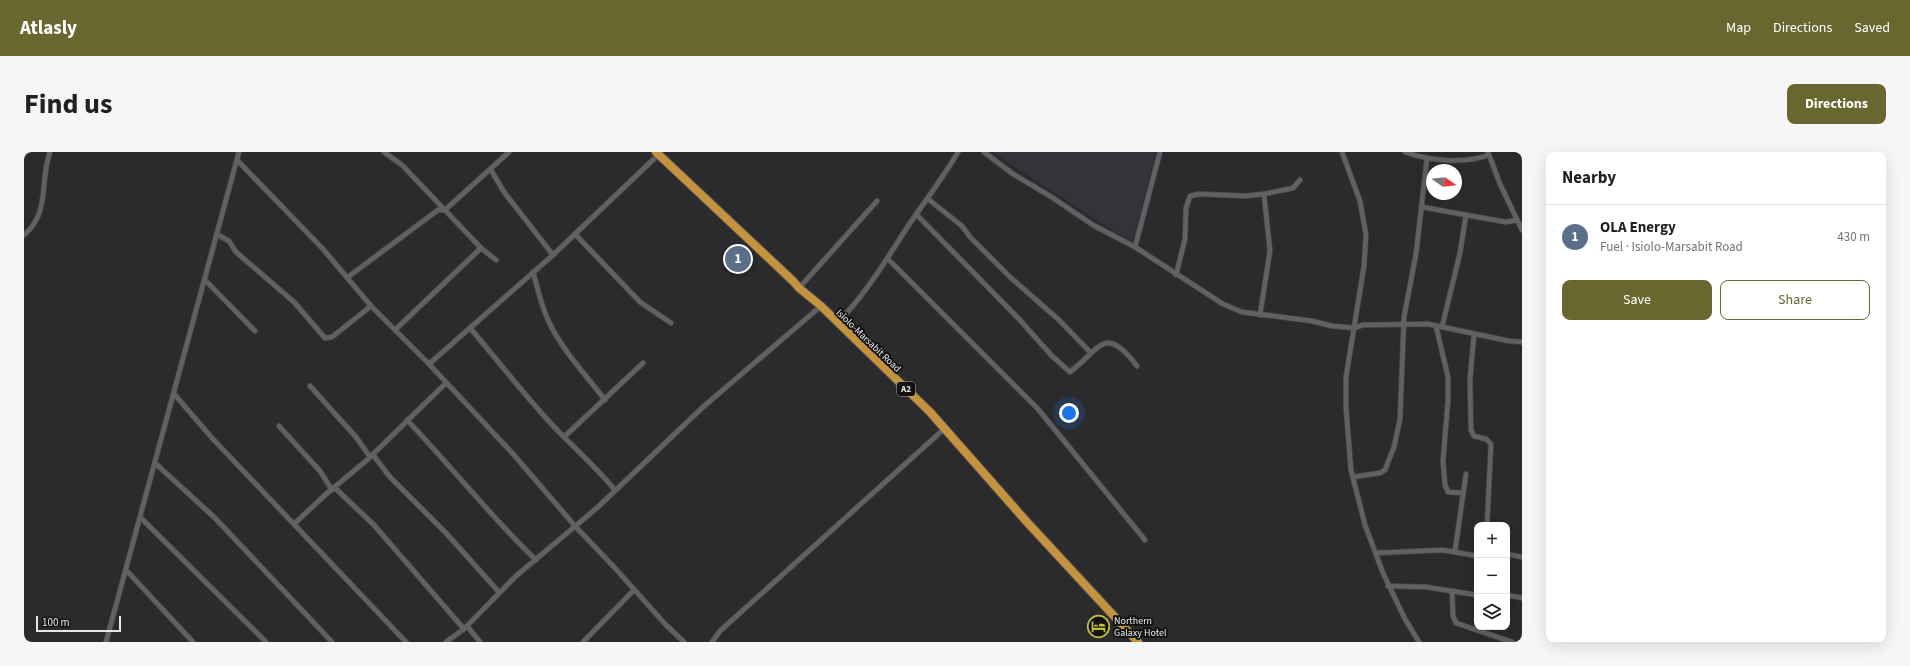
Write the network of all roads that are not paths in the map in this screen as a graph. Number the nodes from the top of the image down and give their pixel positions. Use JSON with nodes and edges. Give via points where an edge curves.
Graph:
{"nodes":[{"id":1,"x":50,"y":152,"type":"edge"},
{"id":2,"x":239,"y":152,"type":"edge"},
{"id":3,"x":384,"y":152,"type":"edge"},
{"id":4,"x":509,"y":152,"type":"edge"},
{"id":5,"x":958,"y":152,"type":"edge"},
{"id":6,"x":984,"y":152,"type":"edge"},
{"id":7,"x":1160,"y":152,"type":"edge"},
{"id":8,"x":1342,"y":152,"type":"edge"},
{"id":9,"x":1405,"y":152,"type":"edge"},
{"id":10,"x":659,"y":153,"type":"edge"},
{"id":11,"x":1488,"y":153,"type":"edge"},
{"id":12,"x":1427,"y":158,"type":"junction"},
{"id":13,"x":237,"y":160,"type":"junction"},
{"id":14,"x":491,"y":170,"type":"junction"},
{"id":15,"x":1300,"y":180,"type":"dead end"},
{"id":16,"x":1264,"y":194,"type":"junction"},
{"id":17,"x":928,"y":199,"type":"junction"},
{"id":18,"x":877,"y":201,"type":"dead end"},
{"id":19,"x":1422,"y":207,"type":"junction"},
{"id":20,"x":445,"y":210,"type":"junction"},
{"id":21,"x":916,"y":214,"type":"junction"},
{"id":22,"x":1466,"y":215,"type":"junction"},
{"id":23,"x":1520,"y":225,"type":"edge"},
{"id":24,"x":575,"y":234,"type":"junction"},
{"id":25,"x":24,"y":235,"type":"edge"},
{"id":26,"x":218,"y":235,"type":"junction"},
{"id":27,"x":1135,"y":247,"type":"junction"},
{"id":28,"x":481,"y":248,"type":"junction"},
{"id":29,"x":553,"y":255,"type":"junction"},
{"id":30,"x":888,"y":259,"type":"junction"},
{"id":31,"x":496,"y":260,"type":"dead end"},
{"id":32,"x":533,"y":272,"type":"junction"},
{"id":33,"x":1176,"y":275,"type":"junction"},
{"id":34,"x":348,"y":277,"type":"junction"},
{"id":35,"x":206,"y":280,"type":"junction"},
{"id":36,"x":799,"y":288,"type":"junction"},
{"id":37,"x":371,"y":306,"type":"junction"},
{"id":38,"x":821,"y":306,"type":"junction"},
{"id":39,"x":1260,"y":314,"type":"junction"},
{"id":40,"x":671,"y":322,"type":"dead end"},
{"id":41,"x":838,"y":322,"type":"junction"},
{"id":42,"x":1403,"y":325,"type":"junction"},
{"id":43,"x":1436,"y":326,"type":"junction"},
{"id":44,"x":1442,"y":327,"type":"junction"},
{"id":45,"x":470,"y":328,"type":"junction"},
{"id":46,"x":1354,"y":328,"type":"junction"},
{"id":47,"x":395,"y":330,"type":"junction"},
{"id":48,"x":255,"y":331,"type":"dead end"},
{"id":49,"x":1474,"y":334,"type":"junction"},
{"id":50,"x":1522,"y":342,"type":"edge"},
{"id":51,"x":1090,"y":352,"type":"junction"},
{"id":52,"x":642,"y":363,"type":"dead end"},
{"id":53,"x":429,"y":364,"type":"junction"},
{"id":54,"x":1137,"y":366,"type":"dead end"},
{"id":55,"x":446,"y":383,"type":"junction"},
{"id":56,"x":310,"y":386,"type":"dead end"},
{"id":57,"x":174,"y":395,"type":"junction"},
{"id":58,"x":605,"y":400,"type":"junction"},
{"id":59,"x":407,"y":420,"type":"junction"},
{"id":60,"x":279,"y":426,"type":"dead end"},
{"id":61,"x":944,"y":429,"type":"junction"},
{"id":62,"x":564,"y":437,"type":"junction"},
{"id":63,"x":371,"y":456,"type":"junction"},
{"id":64,"x":155,"y":463,"type":"junction"},
{"id":65,"x":1466,"y":474,"type":"dead end"},
{"id":66,"x":1353,"y":477,"type":"junction"},
{"id":67,"x":333,"y":489,"type":"junction"},
{"id":68,"x":615,"y":490,"type":"junction"},
{"id":69,"x":1464,"y":493,"type":"junction"},
{"id":70,"x":141,"y":518,"type":"junction"},
{"id":71,"x":1487,"y":522,"type":"edge"},
{"id":72,"x":294,"y":524,"type":"junction"},
{"id":73,"x":574,"y":526,"type":"junction"},
{"id":74,"x":1145,"y":540,"type":"dead end"},
{"id":75,"x":1455,"y":551,"type":"junction"},
{"id":76,"x":1376,"y":553,"type":"junction"},
{"id":77,"x":1474,"y":555,"type":"edge"},
{"id":78,"x":1510,"y":555,"type":"edge"},
{"id":79,"x":1522,"y":557,"type":"edge"},
{"id":80,"x":536,"y":560,"type":"junction"},
{"id":81,"x":126,"y":570,"type":"junction"},
{"id":82,"x":1388,"y":586,"type":"junction"},
{"id":83,"x":634,"y":590,"type":"junction"},
{"id":84,"x":1452,"y":591,"type":"junction"},
{"id":85,"x":499,"y":592,"type":"junction"},
{"id":86,"x":1474,"y":595,"type":"edge"},
{"id":87,"x":1510,"y":596,"type":"edge"},
{"id":88,"x":1522,"y":598,"type":"edge"},
{"id":89,"x":465,"y":627,"type":"junction"},
{"id":90,"x":106,"y":642,"type":"edge"},
{"id":91,"x":193,"y":642,"type":"edge"},
{"id":92,"x":266,"y":642,"type":"edge"},
{"id":93,"x":332,"y":642,"type":"edge"},
{"id":94,"x":406,"y":642,"type":"edge"},
{"id":95,"x":446,"y":642,"type":"edge"},
{"id":96,"x":480,"y":642,"type":"edge"},
{"id":97,"x":583,"y":642,"type":"edge"},
{"id":98,"x":684,"y":642,"type":"edge"},
{"id":99,"x":712,"y":642,"type":"edge"},
{"id":100,"x":1138,"y":642,"type":"edge"},
{"id":101,"x":1419,"y":642,"type":"edge"},
{"id":102,"x":1512,"y":642,"type":"edge"}],
"edges":[{"from":1,"to":25,"type":"street","via":[[44,175],[41,210],[35,223]]},
{"from":2,"to":13,"type":"street"},
{"from":3,"to":20,"type":"street","via":[[402,165]]},
{"from":4,"to":14,"type":"street"},
{"from":5,"to":17,"type":"street"},
{"from":6,"to":27,"type":"street","via":[[1071,211]]},
{"from":7,"to":27,"type":"street"},
{"from":8,"to":46,"type":"street","via":[[1360,201],[1366,235]]},
{"from":9,"to":12,"type":"street"},
{"from":10,"to":24,"type":"street"},
{"from":10,"to":36,"type":"highway","name":"Isiolo-Marsabit Road","number":"A2"},
{"from":11,"to":12,"type":"street","via":[[1463,160]]},
{"from":11,"to":23,"type":"street"},
{"from":12,"to":19,"type":"street"},
{"from":13,"to":26,"type":"street"},
{"from":13,"to":34,"type":"street"},
{"from":14,"to":20,"type":"street"},
{"from":14,"to":29,"type":"street","via":[[502,189]]},
{"from":15,"to":16,"type":"street","via":[[1293,188]]},
{"from":16,"to":33,"type":"street","via":[[1199,194],[1189,197],[1186,208],[1186,239]]},
{"from":16,"to":39,"type":"street","via":[[1270,251]]},
{"from":17,"to":21,"type":"street"},
{"from":17,"to":51,"type":"street","via":[[962,226],[970,237]]},
{"from":18,"to":36,"type":"street"},
{"from":19,"to":22,"type":"street"},
{"from":19,"to":42,"type":"street"},
{"from":20,"to":28,"type":"street"},
{"from":20,"to":34,"type":"street","via":[[438,210]]},
{"from":21,"to":30,"type":"street"},
{"from":21,"to":51,"type":"street","via":[[1070,372]]},
{"from":22,"to":23,"type":"street"},
{"from":22,"to":44,"type":"street","via":[[1460,253]]},
{"from":24,"to":29,"type":"street"},
{"from":24,"to":40,"type":"street","via":[[640,302]]},
{"from":26,"to":35,"type":"street"},
{"from":26,"to":37,"type":"street","via":[[229,241],[236,252],[301,309],[325,338],[332,337]]},
{"from":27,"to":33,"type":"street"},
{"from":28,"to":31,"type":"street"},
{"from":28,"to":47,"type":"street"},
{"from":29,"to":32,"type":"street"},
{"from":30,"to":41,"type":"street","via":[[872,283]]},
{"from":30,"to":74,"type":"street","via":[[1038,409]]},
{"from":32,"to":45,"type":"street"},
{"from":32,"to":58,"type":"street","via":[[543,308],[556,336]]},
{"from":33,"to":39,"type":"street","via":[[1223,304],[1242,312]]},
{"from":34,"to":37,"type":"street"},
{"from":35,"to":48,"type":"street"},
{"from":35,"to":57,"type":"street"},
{"from":36,"to":38,"type":"highway","name":"Isiolo-Marsabit Road","number":"A2"},
{"from":37,"to":47,"type":"street"},
{"from":38,"to":41,"type":"highway","name":"Isiolo-Marsabit Road","number":"A2"},
{"from":38,"to":68,"type":"street","via":[[703,407]]},
{"from":39,"to":46,"type":"street"},
{"from":41,"to":61,"type":"highway","name":"Isiolo-Marsabit Road","number":"A2","via":[[930,412]]},
{"from":42,"to":43,"type":"street"},
{"from":42,"to":46,"type":"street","via":[[1363,325]]},
{"from":42,"to":66,"type":"street","via":[[1401,414],[1392,455],[1387,468],[1383,471]]},
{"from":43,"to":44,"type":"street"},
{"from":43,"to":69,"type":"street","via":[[1448,386],[1444,448],[1445,485],[1448,492]]},
{"from":44,"to":49,"type":"street"},
{"from":45,"to":53,"type":"street"},
{"from":45,"to":62,"type":"street"},
{"from":46,"to":66,"type":"street","via":[[1347,362],[1346,393]]},
{"from":47,"to":53,"type":"street"},
{"from":49,"to":50,"type":"street"},
{"from":49,"to":71,"type":"street","via":[[1470,380],[1471,430],[1474,436],[1491,444]]},
{"from":51,"to":54,"type":"street","via":[[1104,344],[1113,343]]},
{"from":52,"to":58,"type":"street"},
{"from":53,"to":55,"type":"street"},
{"from":55,"to":59,"type":"street"},
{"from":55,"to":73,"type":"street","via":[[514,455]]},
{"from":56,"to":63,"type":"street"},
{"from":57,"to":64,"type":"street"},
{"from":57,"to":72,"type":"street"},
{"from":58,"to":62,"type":"street"},
{"from":59,"to":63,"type":"street"},
{"from":59,"to":80,"type":"street","via":[[471,493]]},
{"from":60,"to":67,"type":"street"},
{"from":61,"to":99,"type":"street","via":[[720,631]]},
{"from":61,"to":100,"type":"highway","name":"Isiolo-Marsabit Road","number":"A2"},
{"from":62,"to":68,"type":"street","via":[[596,467]]},
{"from":63,"to":67,"type":"street"},
{"from":63,"to":85,"type":"street"},
{"from":64,"to":70,"type":"street"},
{"from":64,"to":93,"type":"street","via":[[215,518]]},
{"from":65,"to":69,"type":"street"},
{"from":66,"to":76,"type":"street","via":[[1365,525]]},
{"from":67,"to":72,"type":"street"},
{"from":67,"to":89,"type":"street","via":[[379,531]]},
{"from":68,"to":73,"type":"street"},
{"from":69,"to":75,"type":"street"},
{"from":70,"to":81,"type":"street"},
{"from":70,"to":92,"type":"street"},
{"from":72,"to":94,"type":"street"},
{"from":73,"to":80,"type":"street"},
{"from":73,"to":83,"type":"street"},
{"from":75,"to":76,"type":"street"},
{"from":75,"to":77,"type":"street"},
{"from":76,"to":82,"type":"street"},
{"from":78,"to":79,"type":"street"},
{"from":80,"to":85,"type":"street"},
{"from":81,"to":90,"type":"street"},
{"from":81,"to":91,"type":"street"},
{"from":82,"to":84,"type":"street","via":[[1403,585]]},
{"from":82,"to":101,"type":"street"},
{"from":83,"to":97,"type":"street"},
{"from":83,"to":98,"type":"street"},
{"from":84,"to":86,"type":"street"},
{"from":84,"to":102,"type":"street","via":[[1452,616],[1456,623]]},
{"from":85,"to":89,"type":"street"},
{"from":87,"to":88,"type":"street"},
{"from":89,"to":95,"type":"street"},
{"from":89,"to":96,"type":"street"}]}
